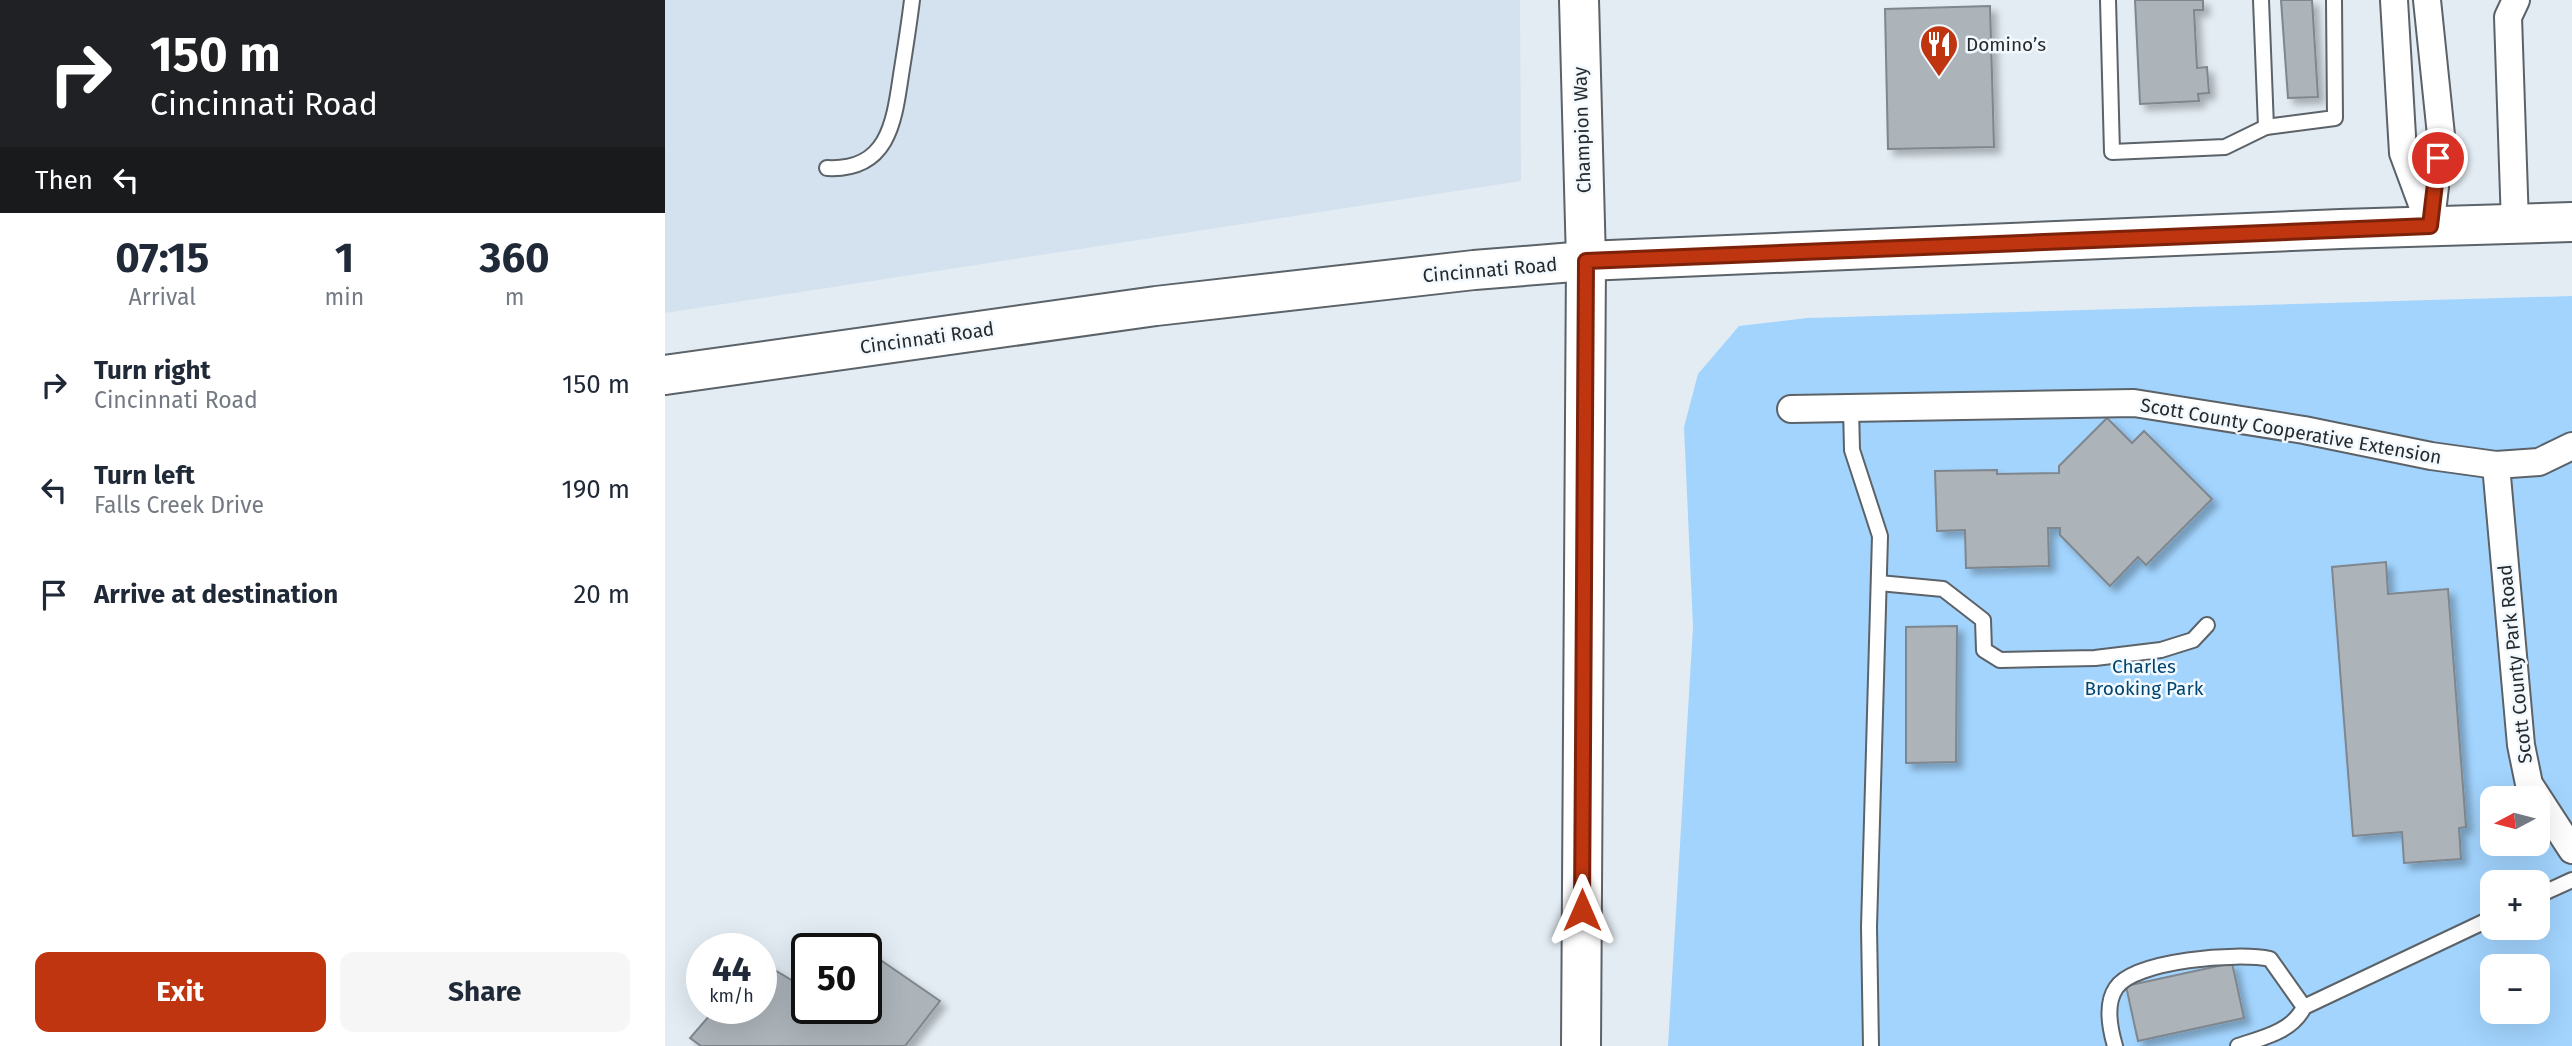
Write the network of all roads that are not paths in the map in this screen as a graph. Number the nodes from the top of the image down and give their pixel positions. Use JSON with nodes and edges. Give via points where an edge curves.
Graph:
{"nodes":[{"id":1,"x":912,"y":0,"type":"edge"},
{"id":2,"x":1579,"y":0,"type":"edge"},
{"id":3,"x":2108,"y":0,"type":"edge"},
{"id":4,"x":2261,"y":0,"type":"edge"},
{"id":5,"x":2334,"y":0,"type":"edge"},
{"id":6,"x":2394,"y":0,"type":"edge"},
{"id":7,"x":2427,"y":0,"type":"edge"},
{"id":8,"x":2516,"y":0,"type":"edge"},
{"id":9,"x":2266,"y":127,"type":"junction"},
{"id":10,"x":827,"y":168,"type":"dead end"},
{"id":11,"x":2572,"y":222,"type":"edge"},
{"id":12,"x":2515,"y":224,"type":"junction"},
{"id":13,"x":2430,"y":226,"type":"junction"},
{"id":14,"x":1586,"y":261,"type":"junction"},
{"id":15,"x":665,"y":375,"type":"edge"},
{"id":16,"x":1851,"y":407,"type":"junction"},
{"id":17,"x":1791,"y":409,"type":"dead end"},
{"id":18,"x":2572,"y":446,"type":"edge"},
{"id":19,"x":2495,"y":465,"type":"junction"},
{"id":20,"x":1878,"y":583,"type":"junction"},
{"id":21,"x":2207,"y":625,"type":"dead end"},
{"id":22,"x":2572,"y":850,"type":"edge"},
{"id":23,"x":2572,"y":880,"type":"edge"},
{"id":24,"x":2550,"y":890,"type":"edge"},
{"id":25,"x":2480,"y":924,"type":"edge"},
{"id":26,"x":2304,"y":1007,"type":"junction"},
{"id":27,"x":1581,"y":1046,"type":"edge"},
{"id":28,"x":1871,"y":1046,"type":"edge"},
{"id":29,"x":2115,"y":1046,"type":"edge"},
{"id":30,"x":2238,"y":1046,"type":"edge"}],
"edges":[{"from":1,"to":10,"type":"lane","via":[[897,110],[888,137],[861,162]]},
{"from":2,"to":14,"type":"main road","name":"Champion Way"},
{"from":3,"to":9,"type":"lane","via":[[2112,152],[2225,147]]},
{"from":4,"to":9,"type":"lane"},
{"from":5,"to":9,"type":"lane","via":[[2335,118]]},
{"from":6,"to":13,"type":"street","via":[[2403,153]]},
{"from":7,"to":13,"type":"street","via":[[2441,135]]},
{"from":8,"to":12,"type":"street","via":[[2508,17]]},
{"from":11,"to":12,"type":"main road","name":"Cincinnati Road"},
{"from":12,"to":13,"type":"main road","name":"Cincinnati Road"},
{"from":13,"to":14,"type":"main road","name":"Cincinnati Road"},
{"from":14,"to":15,"type":"main road","name":"Cincinnati Road","via":[[1156,306]]},
{"from":14,"to":27,"type":"main road","name":"Champion Way"},
{"from":16,"to":17,"type":"street","name":"Scott County Cooperative Extension"},
{"from":16,"to":19,"type":"street","name":"Scott County Cooperative Extension","via":[[2134,403]]},
{"from":16,"to":20,"type":"lane","via":[[1852,450],[1880,536]]},
{"from":18,"to":19,"type":"street","name":"Scott County Cooperative Extension","via":[[2539,462]]},
{"from":19,"to":22,"type":"street","name":"Scott County Park Road","via":[[2521,745],[2529,784]]},
{"from":20,"to":21,"type":"lane","via":[[1943,589],[1983,620],[1985,650],[2000,660],[2095,658],[2161,650],[2193,640]]},
{"from":20,"to":28,"type":"lane","via":[[1869,927]]},
{"from":23,"to":24,"type":"lane"},
{"from":25,"to":26,"type":"lane"},
{"from":26,"to":29,"type":"lane","via":[[2270,959],[2252,955],[2208,957],[2135,972],[2116,987],[2111,1003]]},
{"from":26,"to":30,"type":"lane","via":[[2284,1028]]}]}
